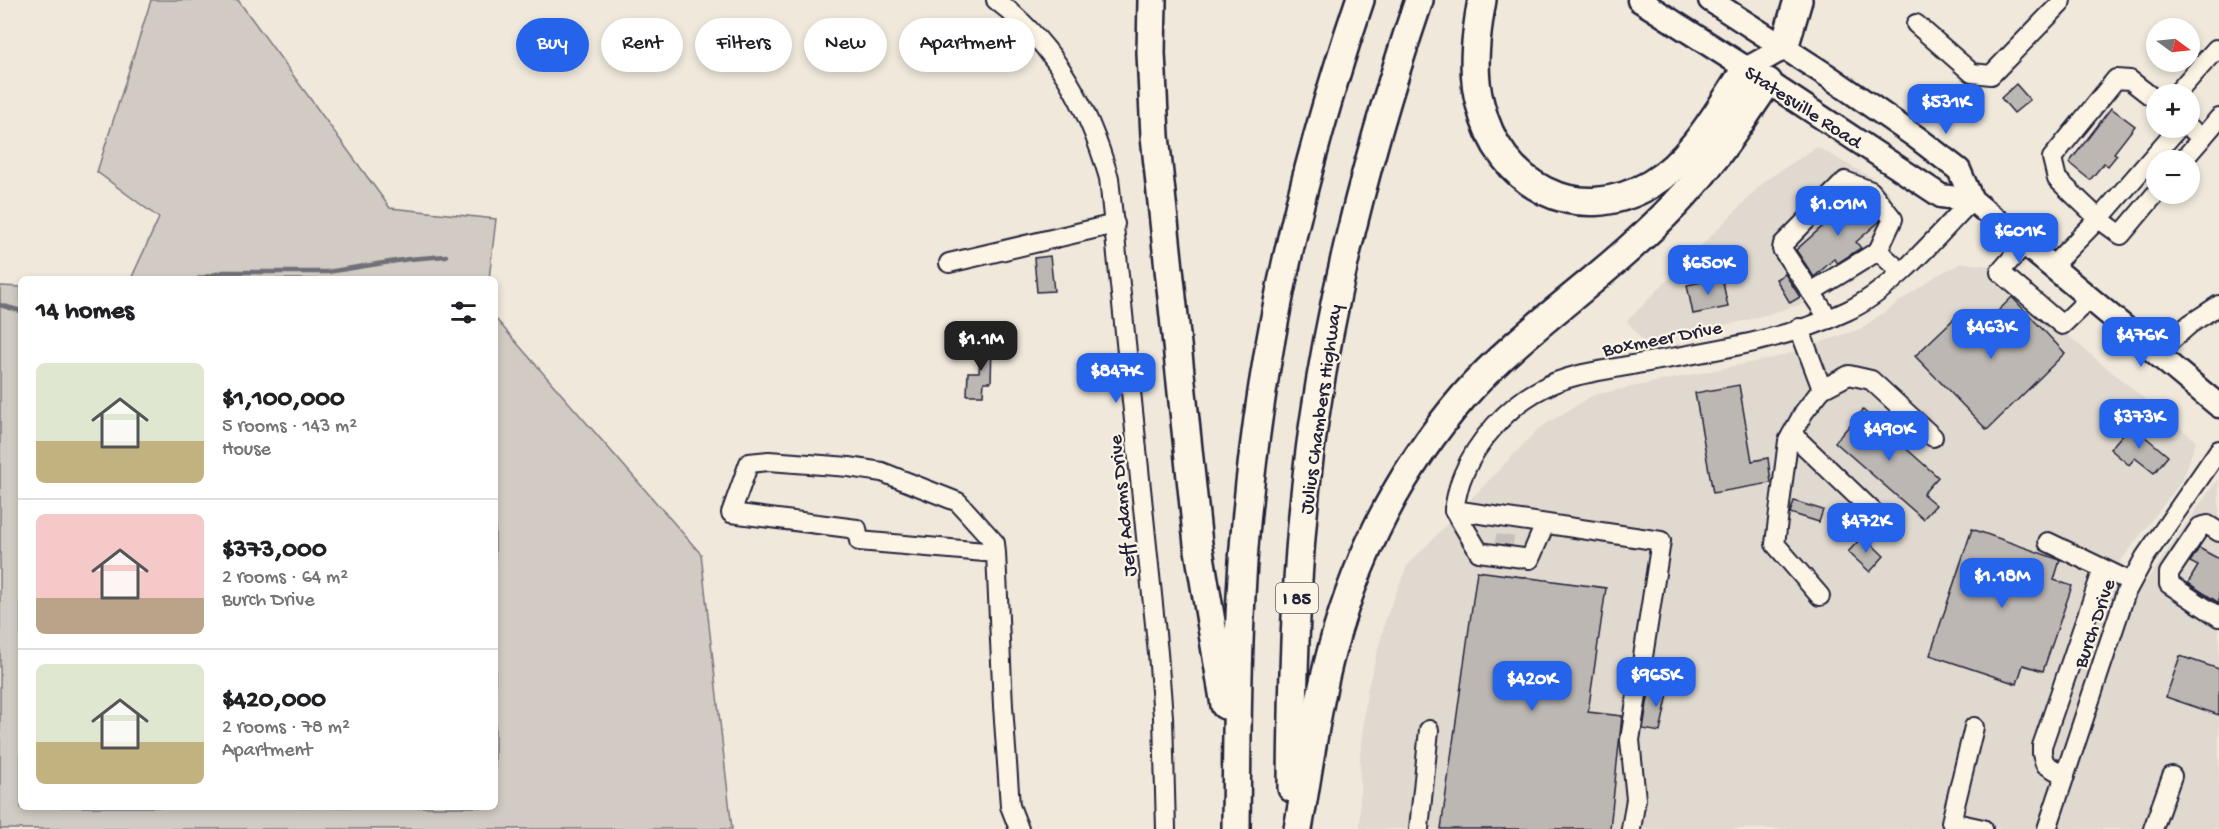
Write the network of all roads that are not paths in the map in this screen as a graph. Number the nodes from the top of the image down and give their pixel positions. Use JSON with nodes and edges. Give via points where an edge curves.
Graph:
{"nodes":[{"id":1,"x":996,"y":0,"type":"edge"},
{"id":2,"x":1152,"y":0,"type":"edge"},
{"id":3,"x":1360,"y":0,"type":"edge"},
{"id":4,"x":1419,"y":0,"type":"edge"},
{"id":5,"x":1482,"y":0,"type":"edge"},
{"id":6,"x":1639,"y":0,"type":"edge"},
{"id":7,"x":1710,"y":0,"type":"edge"},
{"id":8,"x":1798,"y":0,"type":"edge"},
{"id":9,"x":2061,"y":0,"type":"edge"},
{"id":10,"x":1916,"y":24,"type":"dead end"},
{"id":11,"x":1784,"y":48,"type":"junction"},
{"id":12,"x":2219,"y":52,"type":"edge"},
{"id":13,"x":1757,"y":75,"type":"junction"},
{"id":14,"x":2185,"y":84,"type":"edge"},
{"id":15,"x":2146,"y":92,"type":"edge"},
{"id":16,"x":2219,"y":118,"type":"edge"},
{"id":17,"x":2200,"y":130,"type":"edge"},
{"id":18,"x":2169,"y":138,"type":"edge"},
{"id":19,"x":1972,"y":200,"type":"junction"},
{"id":20,"x":2147,"y":204,"type":"edge"},
{"id":21,"x":2099,"y":219,"type":"junction"},
{"id":22,"x":1115,"y":224,"type":"junction"},
{"id":23,"x":2025,"y":243,"type":"junction"},
{"id":24,"x":1878,"y":251,"type":"junction"},
{"id":25,"x":949,"y":263,"type":"dead end"},
{"id":26,"x":2052,"y":266,"type":"junction"},
{"id":27,"x":1901,"y":272,"type":"junction"},
{"id":28,"x":1812,"y":292,"type":"junction"},
{"id":29,"x":2090,"y":298,"type":"junction"},
{"id":30,"x":2219,"y":306,"type":"edge"},
{"id":31,"x":1829,"y":319,"type":"junction"},
{"id":32,"x":1799,"y":328,"type":"junction"},
{"id":33,"x":2156,"y":354,"type":"junction"},
{"id":34,"x":1822,"y":389,"type":"junction"},
{"id":35,"x":2219,"y":406,"type":"edge"},
{"id":36,"x":1792,"y":434,"type":"junction"},
{"id":37,"x":1933,"y":437,"type":"dead end"},
{"id":38,"x":2219,"y":450,"type":"edge"},
{"id":39,"x":1454,"y":510,"type":"junction"},
{"id":40,"x":1545,"y":524,"type":"junction"},
{"id":41,"x":1886,"y":524,"type":"dead end"},
{"id":42,"x":2219,"y":532,"type":"edge"},
{"id":43,"x":1469,"y":534,"type":"junction"},
{"id":44,"x":2048,"y":542,"type":"dead end"},
{"id":45,"x":1495,"y":543,"type":"tunnel mouth"},
{"id":46,"x":996,"y":552,"type":"junction"},
{"id":47,"x":2103,"y":569,"type":"junction"},
{"id":48,"x":2131,"y":582,"type":"junction"},
{"id":49,"x":1820,"y":596,"type":"dead end"},
{"id":50,"x":2219,"y":617,"type":"edge"},
{"id":51,"x":1974,"y":727,"type":"dead end"},
{"id":52,"x":1429,"y":730,"type":"dead end"},
{"id":53,"x":1237,"y":776,"type":"junction"},
{"id":54,"x":2065,"y":776,"type":"junction"},
{"id":55,"x":2172,"y":776,"type":"dead end"},
{"id":56,"x":1019,"y":829,"type":"edge"},
{"id":57,"x":1166,"y":829,"type":"edge"},
{"id":58,"x":1236,"y":829,"type":"edge"},
{"id":59,"x":1292,"y":829,"type":"edge"},
{"id":60,"x":1298,"y":829,"type":"edge"},
{"id":61,"x":1419,"y":829,"type":"edge"},
{"id":62,"x":1631,"y":829,"type":"edge"},
{"id":63,"x":1983,"y":829,"type":"edge"},
{"id":64,"x":2047,"y":829,"type":"edge"},
{"id":65,"x":2153,"y":829,"type":"edge"}],
"edges":[{"from":1,"to":22,"type":"street","name":"Jeff Adams Drive","via":[[1042,42],[1077,95],[1101,149]]},
{"from":2,"to":53,"type":"highway","via":[[1155,136],[1198,543]]},
{"from":3,"to":53,"type":"highway","via":[[1304,189],[1267,358],[1245,534],[1238,651]]},
{"from":4,"to":59,"type":"highway","name":"Julius Chambers Highway","number":"I 85","via":[[1358,202],[1314,424],[1297,595]]},
{"from":5,"to":13,"type":"highway","via":[[1476,73],[1485,122],[1513,169],[1541,190],[1573,201],[1621,198],[1652,183],[1680,160]]},
{"from":6,"to":13,"type":"main road","name":"Statesville Road"},
{"from":7,"to":11,"type":"main road","name":"Statesville Road"},
{"from":8,"to":11,"type":"highway"},
{"from":9,"to":10,"type":"street","via":[[1991,75],[1972,73]]},
{"from":11,"to":13,"type":"main road"},
{"from":11,"to":19,"type":"main road","name":"Statesville Road","via":[[1874,107],[1959,170]]},
{"from":12,"to":14,"type":"street","via":[[2216,49]]},
{"from":13,"to":19,"type":"main road","name":"Statesville Road","via":[[1941,196]]},
{"from":13,"to":60,"type":"highway","via":[[1724,146],[1692,186],[1631,248],[1489,369],[1445,419],[1406,473],[1364,556],[1341,617],[1324,684]]},
{"from":15,"to":21,"type":"street","via":[[2130,80],[2116,79],[2052,158],[2056,179]]},
{"from":16,"to":17,"type":"street"},
{"from":18,"to":21,"type":"street"},
{"from":19,"to":23,"type":"main road","name":"Statesville Road"},
{"from":19,"to":27,"type":"street","name":"Boxmeer Drive"},
{"from":20,"to":21,"type":"street","via":[[2121,235]]},
{"from":21,"to":26,"type":"street"},
{"from":22,"to":25,"type":"street"},
{"from":22,"to":57,"type":"street","name":"Jeff Adams Drive","via":[[1158,652]]},
{"from":23,"to":26,"type":"main road","name":"Statesville Road"},
{"from":23,"to":29,"type":"street","via":[[2000,272],[2062,325]]},
{"from":24,"to":27,"type":"street"},
{"from":24,"to":28,"type":"street"},
{"from":24,"to":28,"type":"street","via":[[1893,219],[1871,191],[1845,181],[1783,244],[1782,249]]},
{"from":26,"to":29,"type":"main road","name":"Statesville Road"},
{"from":27,"to":31,"type":"street","name":"Boxmeer Drive","via":[[1875,294]]},
{"from":28,"to":31,"type":"street"},
{"from":29,"to":33,"type":"main road","name":"Statesville Road"},
{"from":30,"to":33,"type":"street","via":[[2190,324]]},
{"from":31,"to":32,"type":"street","name":"Boxmeer Drive"},
{"from":32,"to":34,"type":"street"},
{"from":32,"to":39,"type":"street","name":"Boxmeer Drive","via":[[1751,342],[1574,377],[1539,390],[1508,413],[1481,444],[1463,475]]},
{"from":33,"to":35,"type":"main road","name":"Statesville Road"},
{"from":34,"to":36,"type":"street"},
{"from":34,"to":37,"type":"street","via":[[1849,375],[1871,380]]},
{"from":36,"to":41,"type":"street"},
{"from":36,"to":49,"type":"street","via":[[1775,544]]},
{"from":38,"to":48,"type":"street","name":"Burch Drive"},
{"from":39,"to":40,"type":"street"},
{"from":39,"to":43,"type":"street"},
{"from":40,"to":43,"type":"street","via":[[1528,548],[1530,559],[1479,552]]},
{"from":40,"to":62,"type":"street","via":[[1661,541],[1630,740],[1636,799]]},
{"from":42,"to":50,"type":"street","via":[[2208,525],[2200,527],[2169,573],[2169,584]]},
{"from":43,"to":45,"type":"street"},
{"from":44,"to":47,"type":"street"},
{"from":46,"to":46,"type":"street","via":[[995,543],[958,502],[882,472],[769,461],[750,463],[731,513],[857,529],[859,541]]},
{"from":46,"to":56,"type":"street","via":[[1010,806]]},
{"from":47,"to":48,"type":"street"},
{"from":47,"to":54,"type":"street","via":[[2042,746],[2045,764]]},
{"from":48,"to":54,"type":"street","name":"Burch Drive"},
{"from":51,"to":63,"type":"street","via":[[1951,822]]},
{"from":52,"to":61,"type":"street"},
{"from":53,"to":58,"type":"highway"},
{"from":54,"to":64,"type":"street","name":"Burch Drive"},
{"from":55,"to":65,"type":"street"}]}
